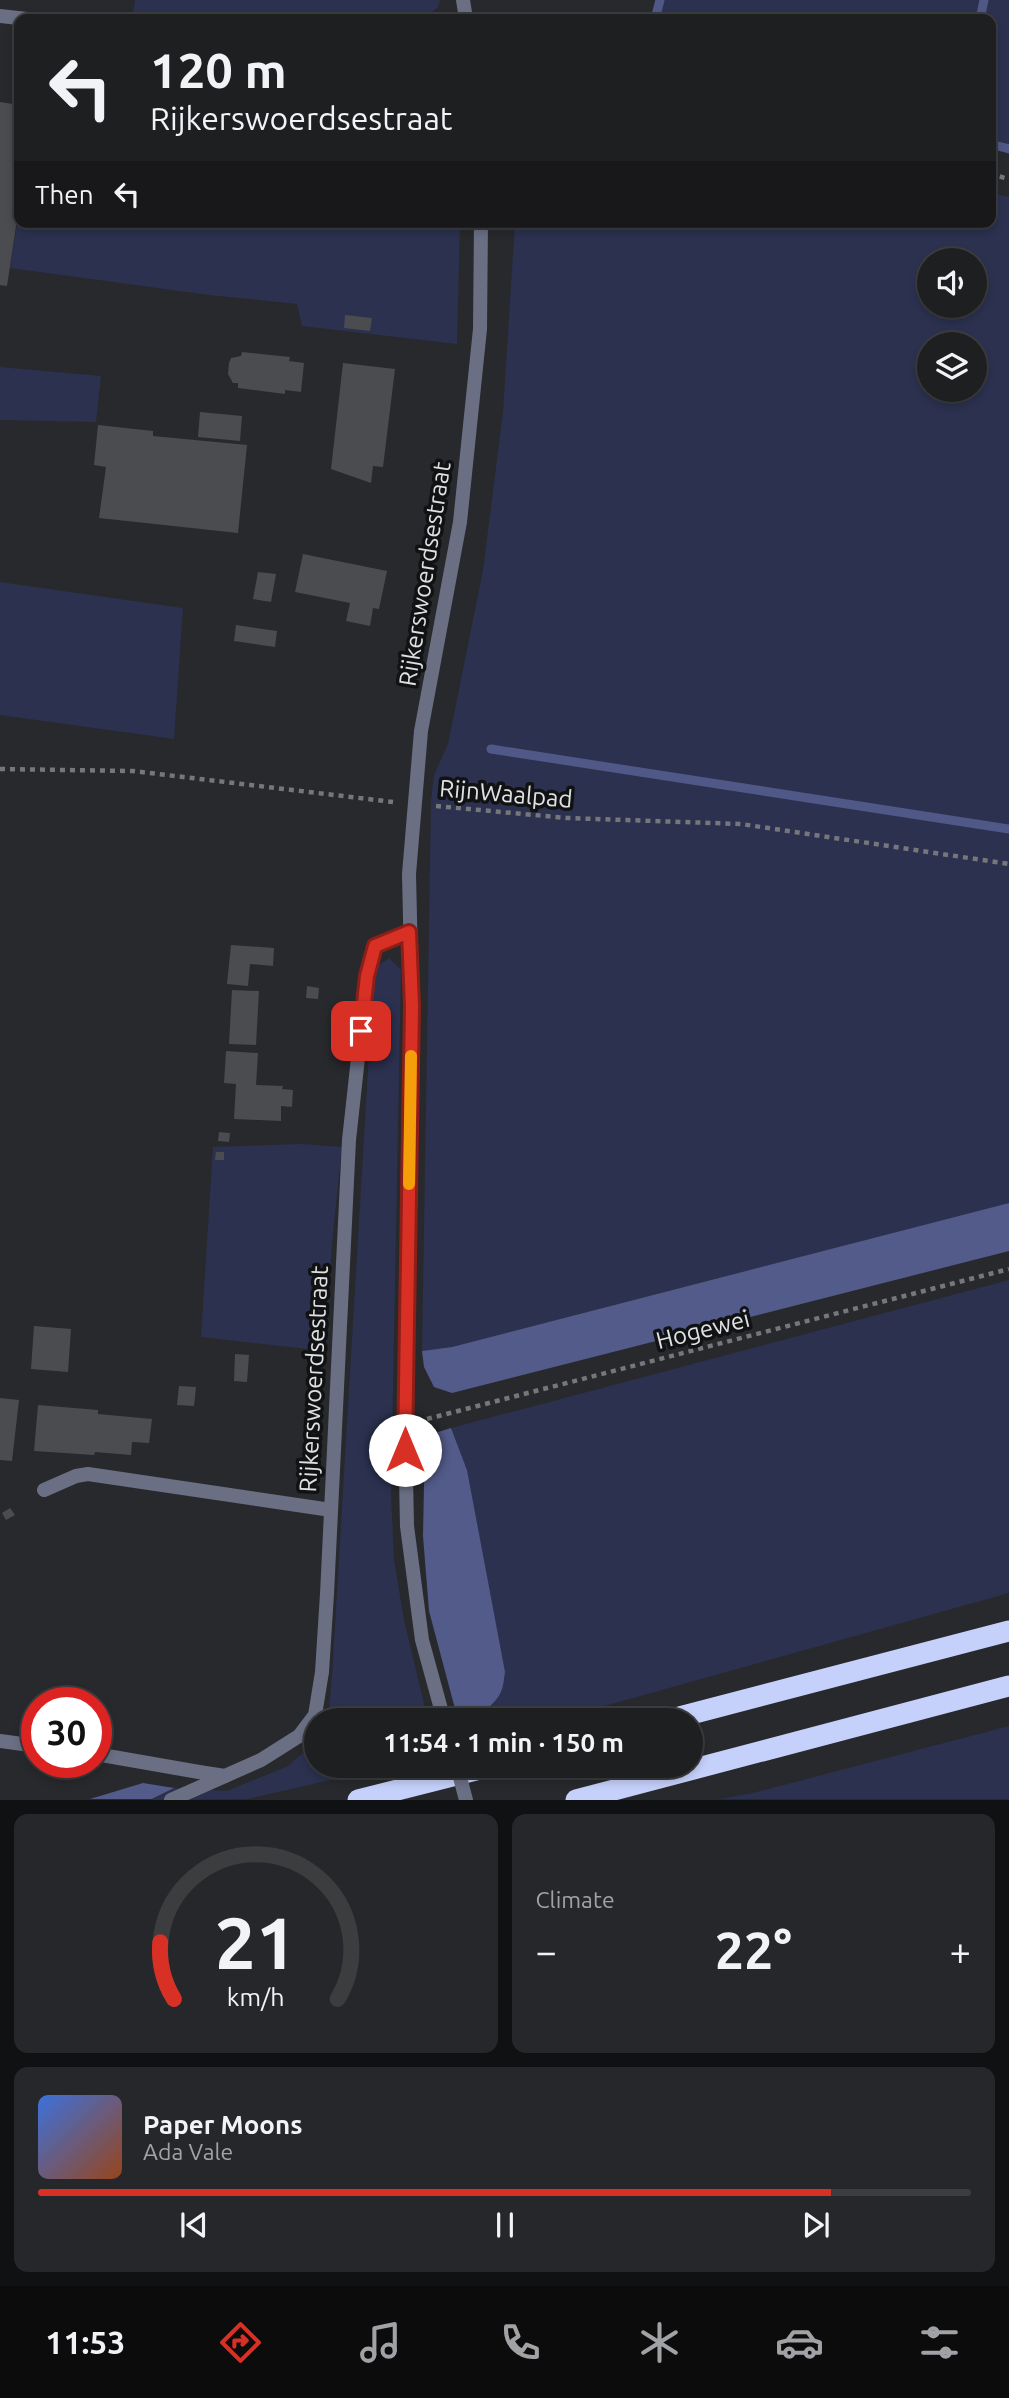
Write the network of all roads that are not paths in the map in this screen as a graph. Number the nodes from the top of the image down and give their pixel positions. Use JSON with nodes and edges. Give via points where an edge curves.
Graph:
{"nodes":[{"id":1,"x":481,"y":228,"type":"edge"},
{"id":2,"x":409,"y":932,"type":"junction"},
{"id":3,"x":44,"y":1490,"type":"dead end"},
{"id":4,"x":331,"y":1510,"type":"junction"},
{"id":5,"x":1009,"y":1631,"type":"edge"},
{"id":6,"x":1009,"y":1686,"type":"edge"},
{"id":7,"x":441,"y":1708,"type":"edge"},
{"id":8,"x":703,"y":1711,"type":"edge"},
{"id":9,"x":0,"y":1741,"type":"edge"},
{"id":10,"x":21,"y":1743,"type":"edge"},
{"id":11,"x":112,"y":1757,"type":"edge"},
{"id":12,"x":225,"y":1776,"type":"junction"},
{"id":13,"x":445,"y":1778,"type":"edge"},
{"id":14,"x":460,"y":1778,"type":"edge"},
{"id":15,"x":171,"y":1800,"type":"edge"},
{"id":16,"x":358,"y":1800,"type":"edge"},
{"id":17,"x":466,"y":1800,"type":"edge"},
{"id":18,"x":576,"y":1800,"type":"edge"}],
"edges":[{"from":1,"to":2,"type":"street","name":"Rijkerswoerdsestraat","via":[[480,328],[460,522],[421,731]]},
{"from":2,"to":4,"type":"street","name":"Rijkerswoerdsestraat","via":[[375,946],[367,976],[349,1140]]},
{"from":2,"to":7,"type":"street","name":"Rijkerswoerdsestraat","via":[[407,1526],[422,1640]]},
{"from":3,"to":4,"type":"street","via":[[88,1474]]},
{"from":4,"to":12,"type":"street","name":"Rijkerswoerdsestraat","via":[[316,1715],[299,1736]]},
{"from":5,"to":8,"type":"highway"},
{"from":6,"to":18,"type":"highway"},
{"from":9,"to":10,"type":"street"},
{"from":11,"to":12,"type":"street"},
{"from":12,"to":15,"type":"street","name":"Rijkerswoerdsestraat"},
{"from":13,"to":16,"type":"highway"},
{"from":14,"to":17,"type":"street","bridge":true}]}
